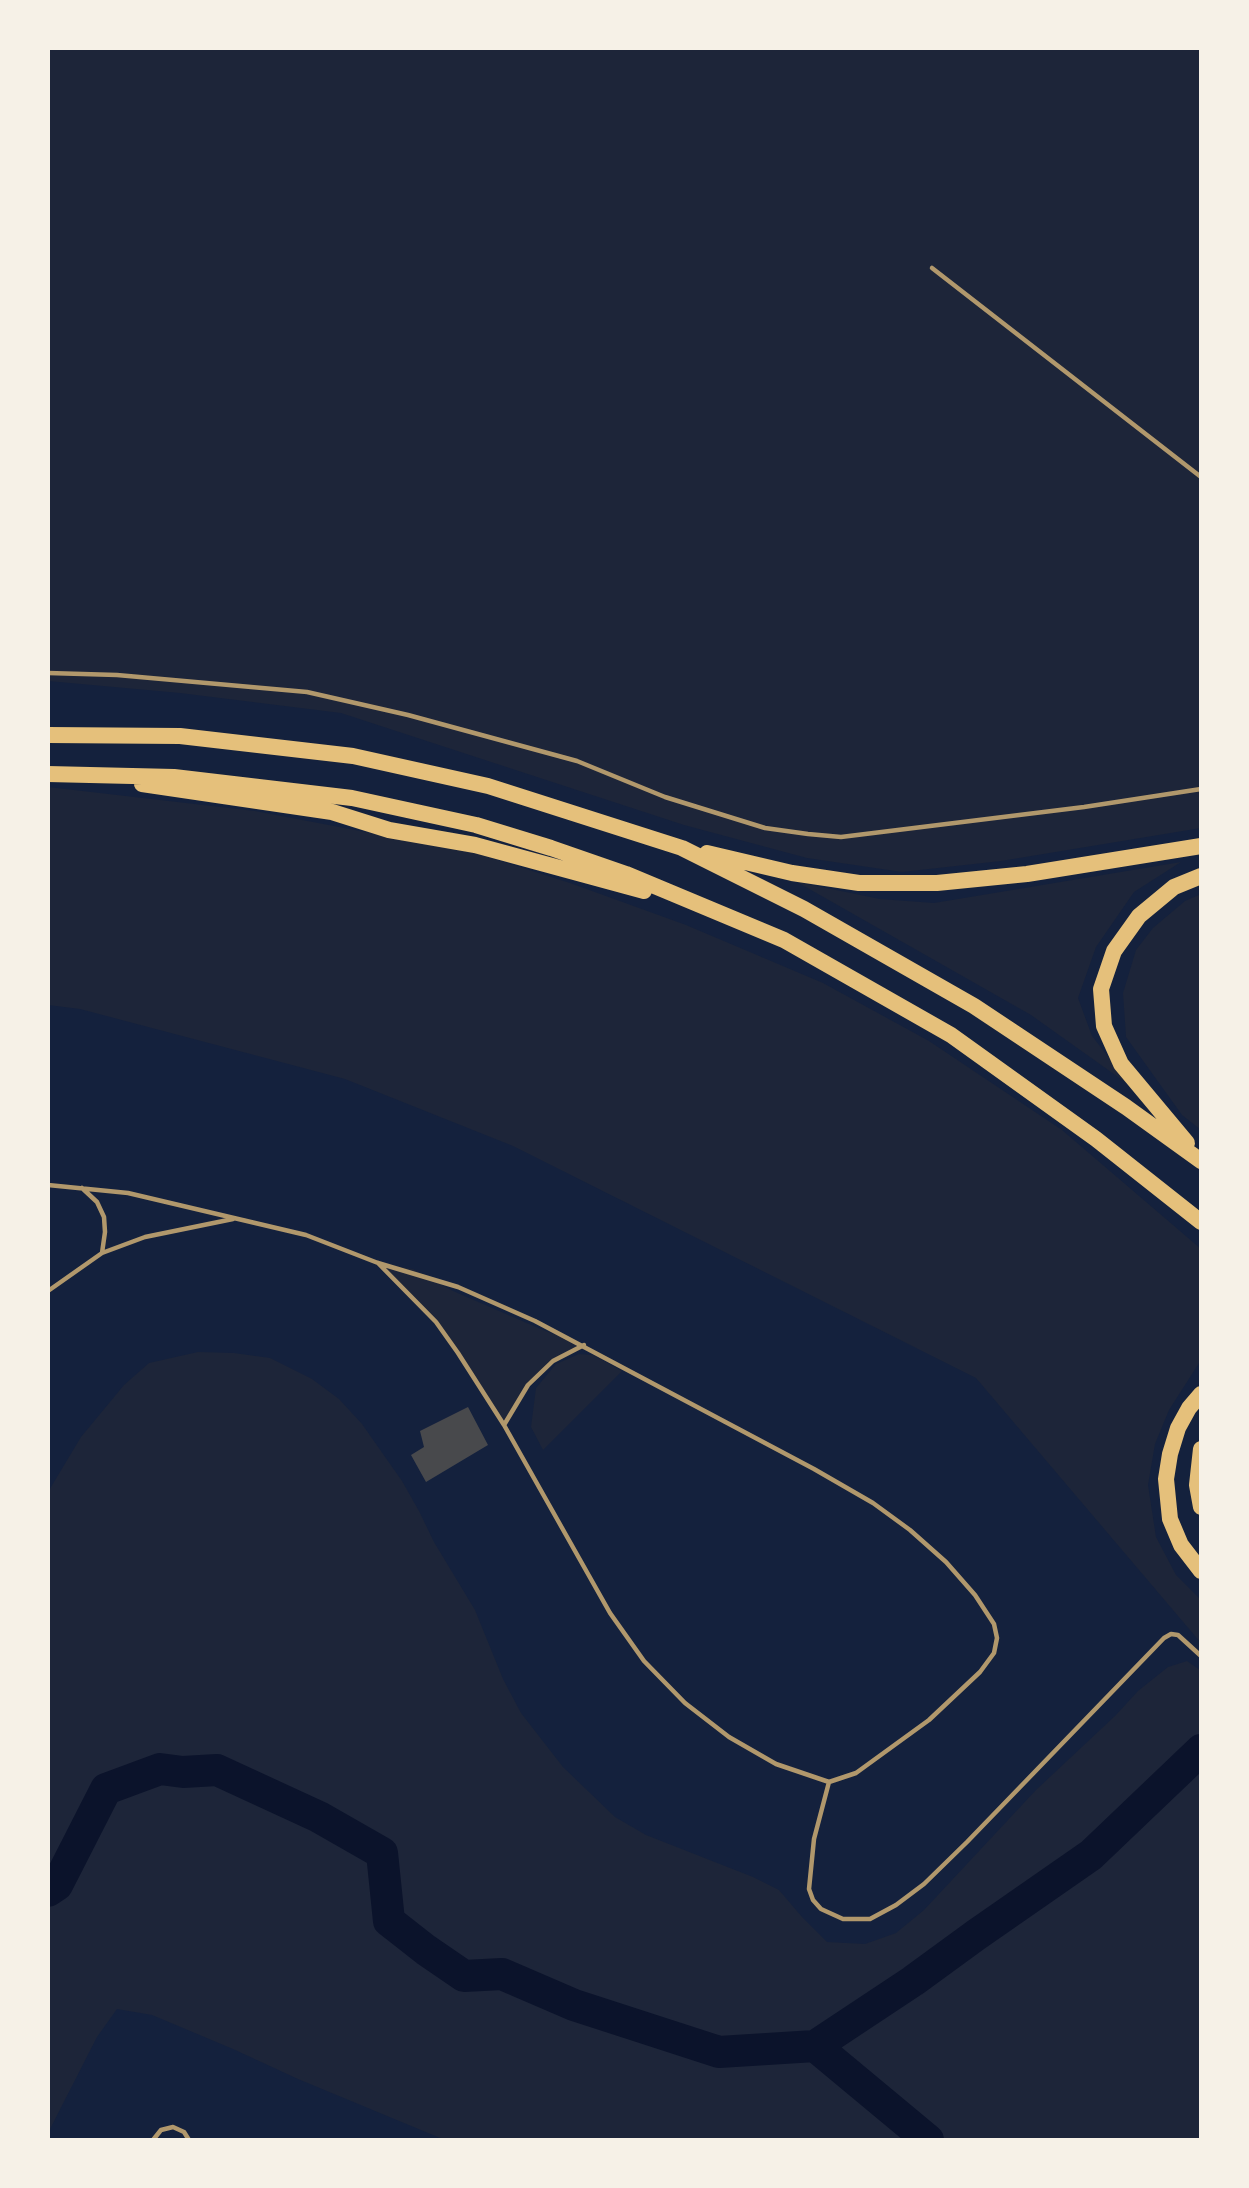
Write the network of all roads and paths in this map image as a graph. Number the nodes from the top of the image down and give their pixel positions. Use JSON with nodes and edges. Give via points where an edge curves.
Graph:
{"nodes":[{"id":1,"x":932,"y":268,"type":"dead end"},
{"id":2,"x":1201,"y":477,"type":"edge"},
{"id":3,"x":48,"y":673,"type":"edge"},
{"id":4,"x":48,"y":735,"type":"edge"},
{"id":5,"x":48,"y":774,"type":"edge"},
{"id":6,"x":82,"y":774,"type":"junction"},
{"id":7,"x":1201,"y":789,"type":"edge"},
{"id":8,"x":1201,"y":846,"type":"edge"},
{"id":9,"x":682,"y":848,"type":"junction"},
{"id":10,"x":1201,"y":876,"type":"edge"},
{"id":11,"x":703,"y":906,"type":"junction"},
{"id":12,"x":1201,"y":1161,"type":"edge"},
{"id":13,"x":48,"y":1185,"type":"edge"},
{"id":14,"x":82,"y":1188,"type":"junction"},
{"id":15,"x":236,"y":1218,"type":"junction"},
{"id":16,"x":1201,"y":1222,"type":"edge"},
{"id":17,"x":102,"y":1253,"type":"junction"},
{"id":18,"x":378,"y":1263,"type":"junction"},
{"id":19,"x":48,"y":1291,"type":"edge"},
{"id":20,"x":584,"y":1345,"type":"junction"},
{"id":21,"x":1201,"y":1394,"type":"edge"},
{"id":22,"x":504,"y":1425,"type":"junction"},
{"id":23,"x":1201,"y":1449,"type":"edge"},
{"id":24,"x":1201,"y":1507,"type":"edge"},
{"id":25,"x":1201,"y":1571,"type":"edge"},
{"id":26,"x":1201,"y":1656,"type":"edge"},
{"id":27,"x":829,"y":1782,"type":"junction"},
{"id":28,"x":153,"y":2140,"type":"edge"},
{"id":29,"x":189,"y":2140,"type":"edge"}],
"edges":[{"from":1,"to":2,"type":"lane"},
{"from":3,"to":7,"type":"lane","via":[[117,675],[308,692],[577,761],[665,797],[765,828],[808,834],[841,837]]},
{"from":4,"to":9,"type":"highway","via":[[180,736],[353,756],[488,786]]},
{"from":5,"to":6,"type":"highway"},
{"from":6,"to":11,"type":"highway","via":[[332,812],[389,830],[475,845]]},
{"from":6,"to":11,"type":"highway","via":[[174,777],[398,807],[551,848]]},
{"from":8,"to":9,"type":"highway","via":[[1027,874],[937,883],[859,883],[792,873]]},
{"from":9,"to":12,"type":"highway","via":[[804,909],[974,1006]]},
{"from":10,"to":12,"type":"highway","via":[[1174,887],[1139,916],[1114,951],[1101,989],[1104,1026],[1121,1064]]},
{"from":11,"to":16,"type":"highway","via":[[784,940],[951,1035],[1096,1139]]},
{"from":13,"to":14,"type":"lane"},
{"from":14,"to":15,"type":"lane","via":[[128,1193]]},
{"from":14,"to":17,"type":"lane","via":[[97,1202],[104,1217]]},
{"from":15,"to":17,"type":"lane","via":[[146,1237]]},
{"from":15,"to":18,"type":"lane","via":[[306,1235]]},
{"from":17,"to":19,"type":"lane"},
{"from":18,"to":20,"type":"lane","via":[[479,1295]]},
{"from":18,"to":22,"type":"lane","via":[[436,1322]]},
{"from":20,"to":22,"type":"lane","via":[[553,1361],[528,1385]]},
{"from":20,"to":27,"type":"lane","via":[[873,1503],[946,1562],[994,1624],[994,1653],[980,1672],[929,1720],[886,1753],[856,1773]]},
{"from":21,"to":25,"type":"highway","via":[[1178,1428],[1166,1479],[1170,1519],[1181,1545]]},
{"from":22,"to":27,"type":"lane","via":[[610,1613],[644,1661],[685,1703],[729,1737],[776,1764]]},
{"from":23,"to":24,"type":"highway","via":[[1197,1485]]},
{"from":26,"to":27,"type":"lane","via":[[1178,1635],[1164,1638],[924,1884],[870,1919],[843,1919],[821,1909],[809,1889],[814,1839]]},
{"from":28,"to":29,"type":"lane","via":[[160,2130],[173,2127]]}]}
